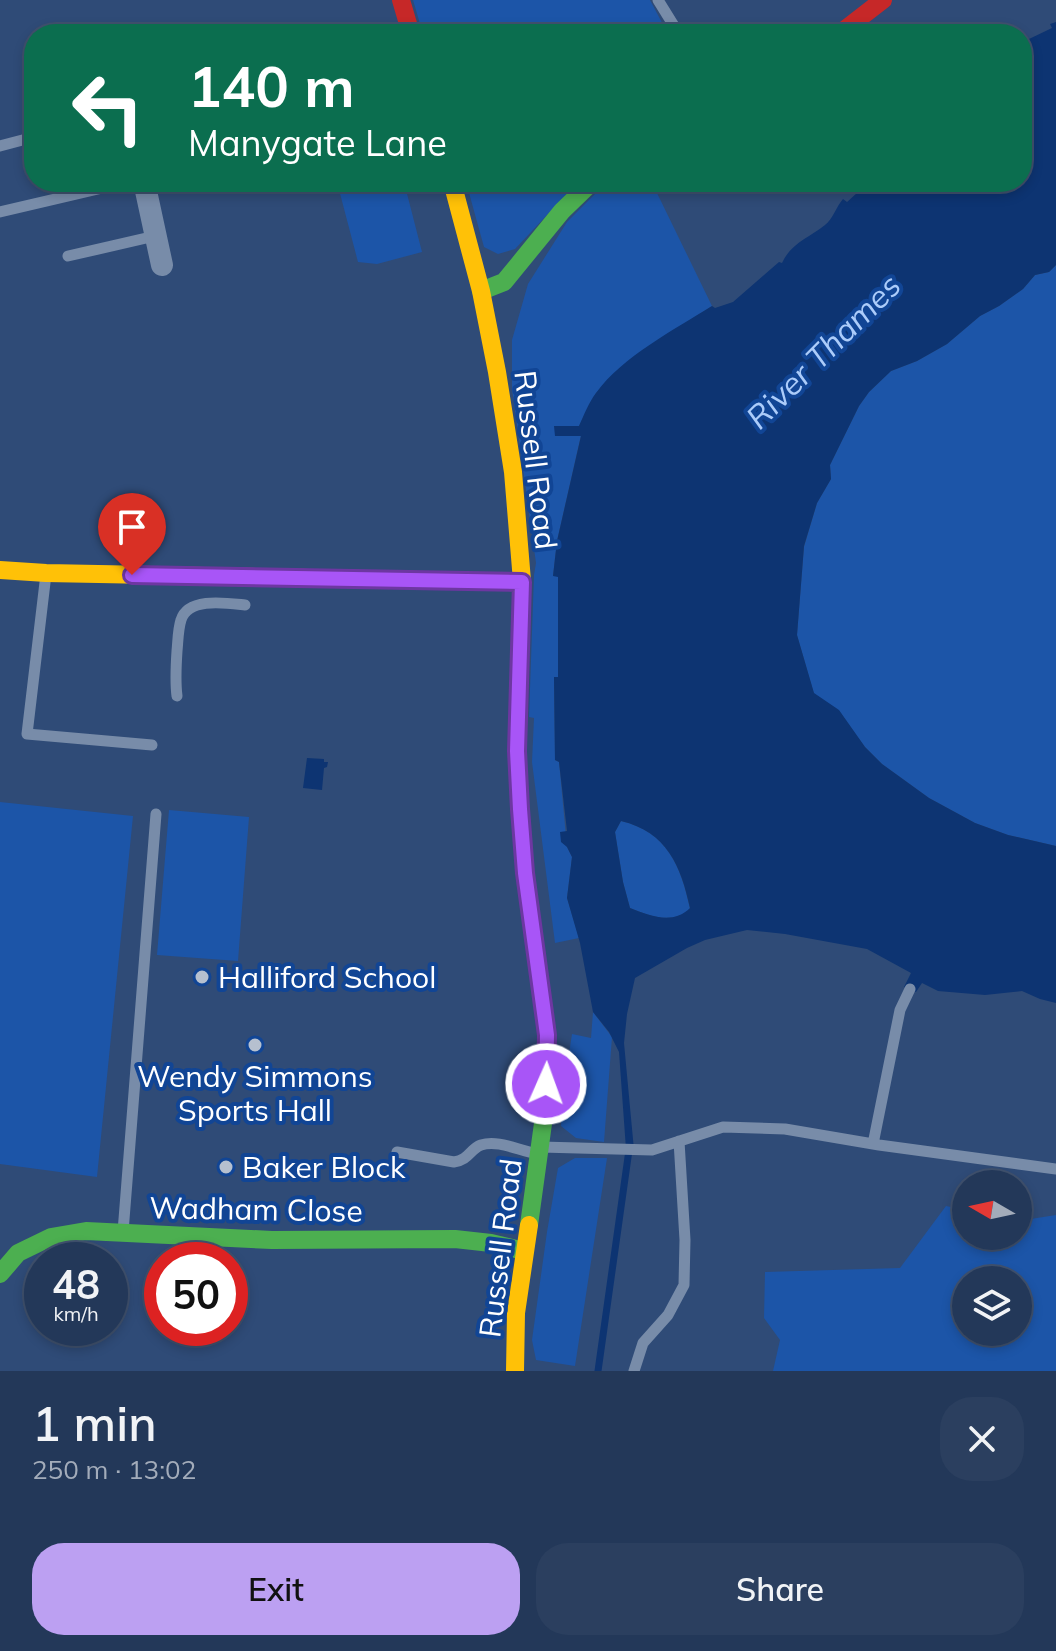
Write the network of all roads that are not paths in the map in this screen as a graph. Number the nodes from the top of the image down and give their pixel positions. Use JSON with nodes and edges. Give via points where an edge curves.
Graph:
{"nodes":[{"id":1,"x":401,"y":0,"type":"edge"},
{"id":2,"x":658,"y":0,"type":"edge"},
{"id":3,"x":883,"y":0,"type":"edge"},
{"id":4,"x":408,"y":24,"type":"edge"},
{"id":5,"x":673,"y":24,"type":"edge"},
{"id":6,"x":852,"y":24,"type":"edge"},
{"id":7,"x":24,"y":140,"type":"edge"},
{"id":8,"x":0,"y":146,"type":"edge"},
{"id":9,"x":85,"y":192,"type":"edge"},
{"id":10,"x":146,"y":192,"type":"edge"},
{"id":11,"x":455,"y":192,"type":"edge"},
{"id":12,"x":582,"y":192,"type":"edge"},
{"id":13,"x":0,"y":212,"type":"edge"},
{"id":14,"x":155,"y":236,"type":"junction"},
{"id":15,"x":68,"y":256,"type":"dead end"},
{"id":16,"x":162,"y":265,"type":"dead end"},
{"id":17,"x":481,"y":291,"type":"junction"},
{"id":18,"x":0,"y":570,"type":"edge"},
{"id":19,"x":46,"y":573,"type":"junction"},
{"id":20,"x":218,"y":576,"type":"junction"},
{"id":21,"x":522,"y":582,"type":"junction"},
{"id":22,"x":217,"y":602,"type":"junction"},
{"id":23,"x":245,"y":605,"type":"dead end"},
{"id":24,"x":177,"y":696,"type":"dead end"},
{"id":25,"x":152,"y":745,"type":"dead end"},
{"id":26,"x":156,"y":814,"type":"dead end"},
{"id":27,"x":910,"y":989,"type":"dead end"},
{"id":28,"x":679,"y":1141,"type":"junction"},
{"id":29,"x":873,"y":1144,"type":"junction"},
{"id":30,"x":540,"y":1151,"type":"junction"},
{"id":31,"x":397,"y":1152,"type":"dead end"},
{"id":32,"x":1056,"y":1169,"type":"edge"},
{"id":33,"x":123,"y":1233,"type":"junction"},
{"id":34,"x":524,"y":1251,"type":"junction"},
{"id":35,"x":0,"y":1274,"type":"edge"},
{"id":36,"x":515,"y":1371,"type":"edge"},
{"id":37,"x":634,"y":1371,"type":"edge"}],
"edges":[{"from":1,"to":4,"type":"main road"},
{"from":2,"to":5,"type":"lane"},
{"from":3,"to":6,"type":"main road"},
{"from":7,"to":8,"type":"lane"},
{"from":9,"to":13,"type":"lane"},
{"from":10,"to":14,"type":"street"},
{"from":11,"to":17,"type":"main road","name":"Russell Road"},
{"from":12,"to":17,"type":"main road","via":[[504,282]]},
{"from":14,"to":15,"type":"lane"},
{"from":14,"to":16,"type":"street"},
{"from":17,"to":21,"type":"main road","name":"Russell Road","via":[[513,472]]},
{"from":18,"to":19,"type":"main road"},
{"from":19,"to":20,"type":"main road"},
{"from":19,"to":25,"type":"lane","via":[[27,734]]},
{"from":20,"to":21,"type":"main road"},
{"from":20,"to":22,"type":"lane"},
{"from":21,"to":30,"type":"main road","name":"Russell Road","via":[[517,751],[525,873],[547,1035]]},
{"from":22,"to":23,"type":"lane"},
{"from":22,"to":24,"type":"lane","via":[[191,607],[181,618]]},
{"from":26,"to":33,"type":"lane"},
{"from":27,"to":29,"type":"lane","via":[[900,1010]]},
{"from":28,"to":29,"type":"lane","via":[[723,1127],[785,1129]]},
{"from":28,"to":30,"type":"lane","via":[[652,1150]]},
{"from":28,"to":37,"type":"lane","via":[[684,1285],[668,1315],[643,1343]]},
{"from":29,"to":32,"type":"lane"},
{"from":30,"to":31,"type":"lane","via":[[479,1145],[463,1161],[454,1162]]},
{"from":30,"to":34,"type":"main road","name":"Russell Road"},
{"from":33,"to":34,"type":"main road","name":"Wadham Close","via":[[272,1240],[455,1239]]},
{"from":33,"to":35,"type":"main road","name":"Wadham Close","via":[[86,1231],[51,1237],[18,1253]]},
{"from":34,"to":36,"type":"main road","name":"Russell Road"}]}
